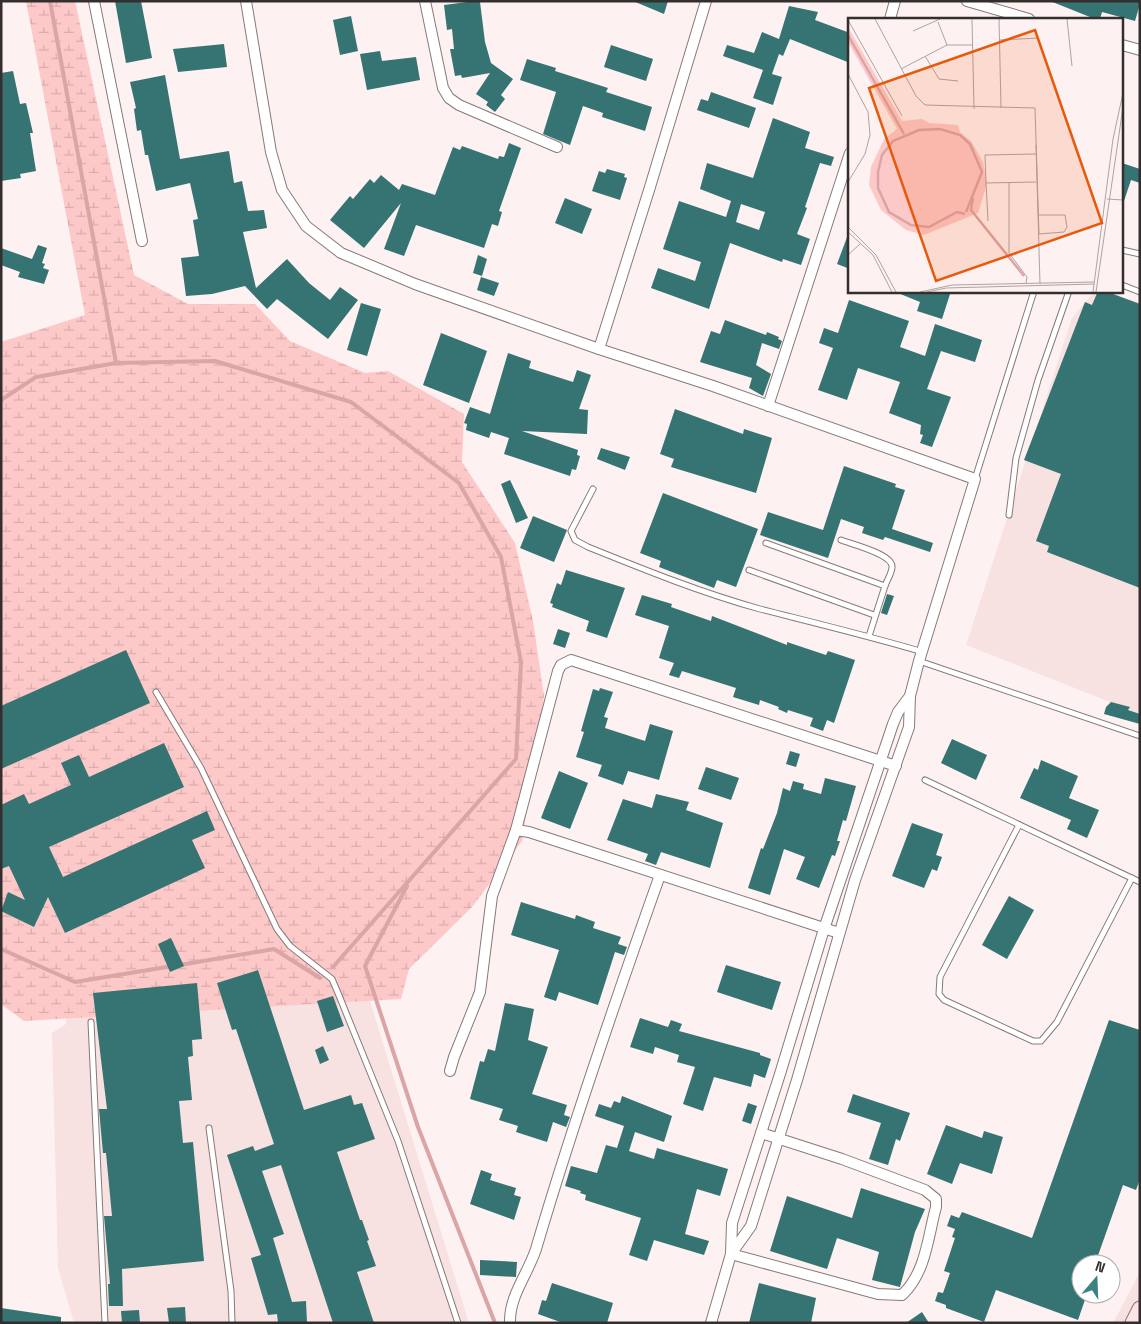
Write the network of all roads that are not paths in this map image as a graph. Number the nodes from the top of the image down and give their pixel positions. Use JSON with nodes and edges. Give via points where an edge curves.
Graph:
{"nodes":[{"id":1,"x":94,"y":1,"type":"edge"},
{"id":2,"x":246,"y":1,"type":"edge"},
{"id":3,"x":425,"y":1,"type":"edge"},
{"id":4,"x":706,"y":1,"type":"edge"},
{"id":5,"x":895,"y":1,"type":"edge"},
{"id":6,"x":967,"y":1,"type":"edge"},
{"id":7,"x":890,"y":18,"type":"edge"},
{"id":8,"x":1026,"y":18,"type":"edge"},
{"id":9,"x":1124,"y":46,"type":"edge"},
{"id":10,"x":1140,"y":50,"type":"edge"},
{"id":11,"x":557,"y":147,"type":"dead end"},
{"id":12,"x":848,"y":159,"type":"edge"},
{"id":13,"x":142,"y":241,"type":"dead end"},
{"id":14,"x":1124,"y":250,"type":"edge"},
{"id":15,"x":1140,"y":254,"type":"edge"},
{"id":16,"x":1124,"y":286,"type":"edge"},
{"id":17,"x":1034,"y":292,"type":"edge"},
{"id":18,"x":1069,"y":292,"type":"edge"},
{"id":19,"x":1140,"y":292,"type":"edge"},
{"id":20,"x":598,"y":349,"type":"junction"},
{"id":21,"x":768,"y":406,"type":"junction"},
{"id":22,"x":976,"y":479,"type":"junction"},
{"id":23,"x":593,"y":489,"type":"dead end"},
{"id":24,"x":1009,"y":515,"type":"dead end"},
{"id":25,"x":841,"y":540,"type":"dead end"},
{"id":26,"x":766,"y":543,"type":"dead end"},
{"id":27,"x":749,"y":570,"type":"dead end"},
{"id":28,"x":885,"y":586,"type":"junction"},
{"id":29,"x":874,"y":615,"type":"junction"},
{"id":30,"x":869,"y":636,"type":"junction"},
{"id":31,"x":921,"y":656,"type":"junction"},
{"id":32,"x":156,"y":692,"type":"dead end"},
{"id":33,"x":910,"y":696,"type":"junction"},
{"id":34,"x":1140,"y":736,"type":"edge"},
{"id":35,"x":881,"y":761,"type":"junction"},
{"id":36,"x":896,"y":766,"type":"junction"},
{"id":37,"x":925,"y":780,"type":"dead end"},
{"id":38,"x":1019,"y":825,"type":"junction"},
{"id":39,"x":516,"y":830,"type":"junction"},
{"id":40,"x":660,"y":876,"type":"junction"},
{"id":41,"x":1132,"y":878,"type":"junction"},
{"id":42,"x":1140,"y":882,"type":"edge"},
{"id":43,"x":824,"y":929,"type":"junction"},
{"id":44,"x":839,"y":933,"type":"junction"},
{"id":45,"x":91,"y":1022,"type":"dead end"},
{"id":46,"x":450,"y":1071,"type":"dead end"},
{"id":47,"x":209,"y":1128,"type":"dead end"},
{"id":48,"x":760,"y":1133,"type":"junction"},
{"id":49,"x":777,"y":1139,"type":"junction"},
{"id":50,"x":730,"y":1254,"type":"junction"},
{"id":51,"x":1140,"y":1309,"type":"edge"},
{"id":52,"x":105,"y":1323,"type":"edge"},
{"id":53,"x":232,"y":1323,"type":"edge"},
{"id":54,"x":458,"y":1323,"type":"edge"},
{"id":55,"x":510,"y":1323,"type":"edge"},
{"id":56,"x":711,"y":1323,"type":"edge"},
{"id":57,"x":1133,"y":1323,"type":"edge"}],
"edges":[{"from":1,"to":13,"type":"street"},
{"from":2,"to":20,"type":"street","via":[[276,172],[282,190],[306,226],[341,253],[363,263]]},
{"from":3,"to":11,"type":"street","via":[[443,88],[449,98]]},
{"from":4,"to":20,"type":"street"},
{"from":5,"to":7,"type":"street"},
{"from":6,"to":8,"type":"street"},
{"from":9,"to":10,"type":"street"},
{"from":12,"to":21,"type":"street"},
{"from":14,"to":15,"type":"lane"},
{"from":16,"to":19,"type":"lane"},
{"from":17,"to":22,"type":"lane"},
{"from":18,"to":24,"type":"lane","via":[[1038,380],[1016,458]]},
{"from":20,"to":21,"type":"street"},
{"from":21,"to":22,"type":"street"},
{"from":22,"to":31,"type":"street"},
{"from":23,"to":30,"type":"lane","via":[[571,531],[575,540],[588,547],[691,587]]},
{"from":25,"to":28,"type":"lane","via":[[892,562]]},
{"from":26,"to":28,"type":"lane"},
{"from":27,"to":29,"type":"lane"},
{"from":28,"to":29,"type":"lane"},
{"from":29,"to":30,"type":"lane"},
{"from":30,"to":31,"type":"lane"},
{"from":31,"to":33,"type":"street"},
{"from":31,"to":34,"type":"lane"},
{"from":32,"to":54,"type":"lane","via":[[200,768],[277,929],[290,946],[332,979],[398,1142]]},
{"from":33,"to":35,"type":"street","via":[[898,712]]},
{"from":33,"to":36,"type":"street","via":[[909,727]]},
{"from":35,"to":36,"type":"street"},
{"from":35,"to":39,"type":"street","via":[[571,660],[561,665],[558,671]]},
{"from":35,"to":43,"type":"street"},
{"from":36,"to":44,"type":"street"},
{"from":37,"to":38,"type":"lane"},
{"from":38,"to":41,"type":"lane"},
{"from":38,"to":41,"type":"lane","via":[[940,978],[939,994],[944,1000],[1032,1041],[1041,1041],[1057,1022]]},
{"from":39,"to":40,"type":"street"},
{"from":39,"to":46,"type":"street","via":[[492,896],[480,992]]},
{"from":40,"to":43,"type":"street"},
{"from":40,"to":55,"type":"street","via":[[564,1152],[532,1262],[510,1311]]},
{"from":41,"to":42,"type":"lane"},
{"from":43,"to":44,"type":"street"},
{"from":43,"to":48,"type":"street"},
{"from":44,"to":49,"type":"street","via":[[798,1080]]},
{"from":45,"to":52,"type":"lane"},
{"from":47,"to":53,"type":"lane","via":[[231,1291]]},
{"from":48,"to":49,"type":"street"},
{"from":48,"to":50,"type":"street","via":[[732,1222]]},
{"from":49,"to":50,"type":"street","via":[[751,1226]]},
{"from":49,"to":50,"type":"street","via":[[842,1159],[931,1194],[936,1199],[936,1206],[919,1273],[902,1295],[892,1296]]},
{"from":50,"to":56,"type":"street"},
{"from":51,"to":57,"type":"street"}]}
